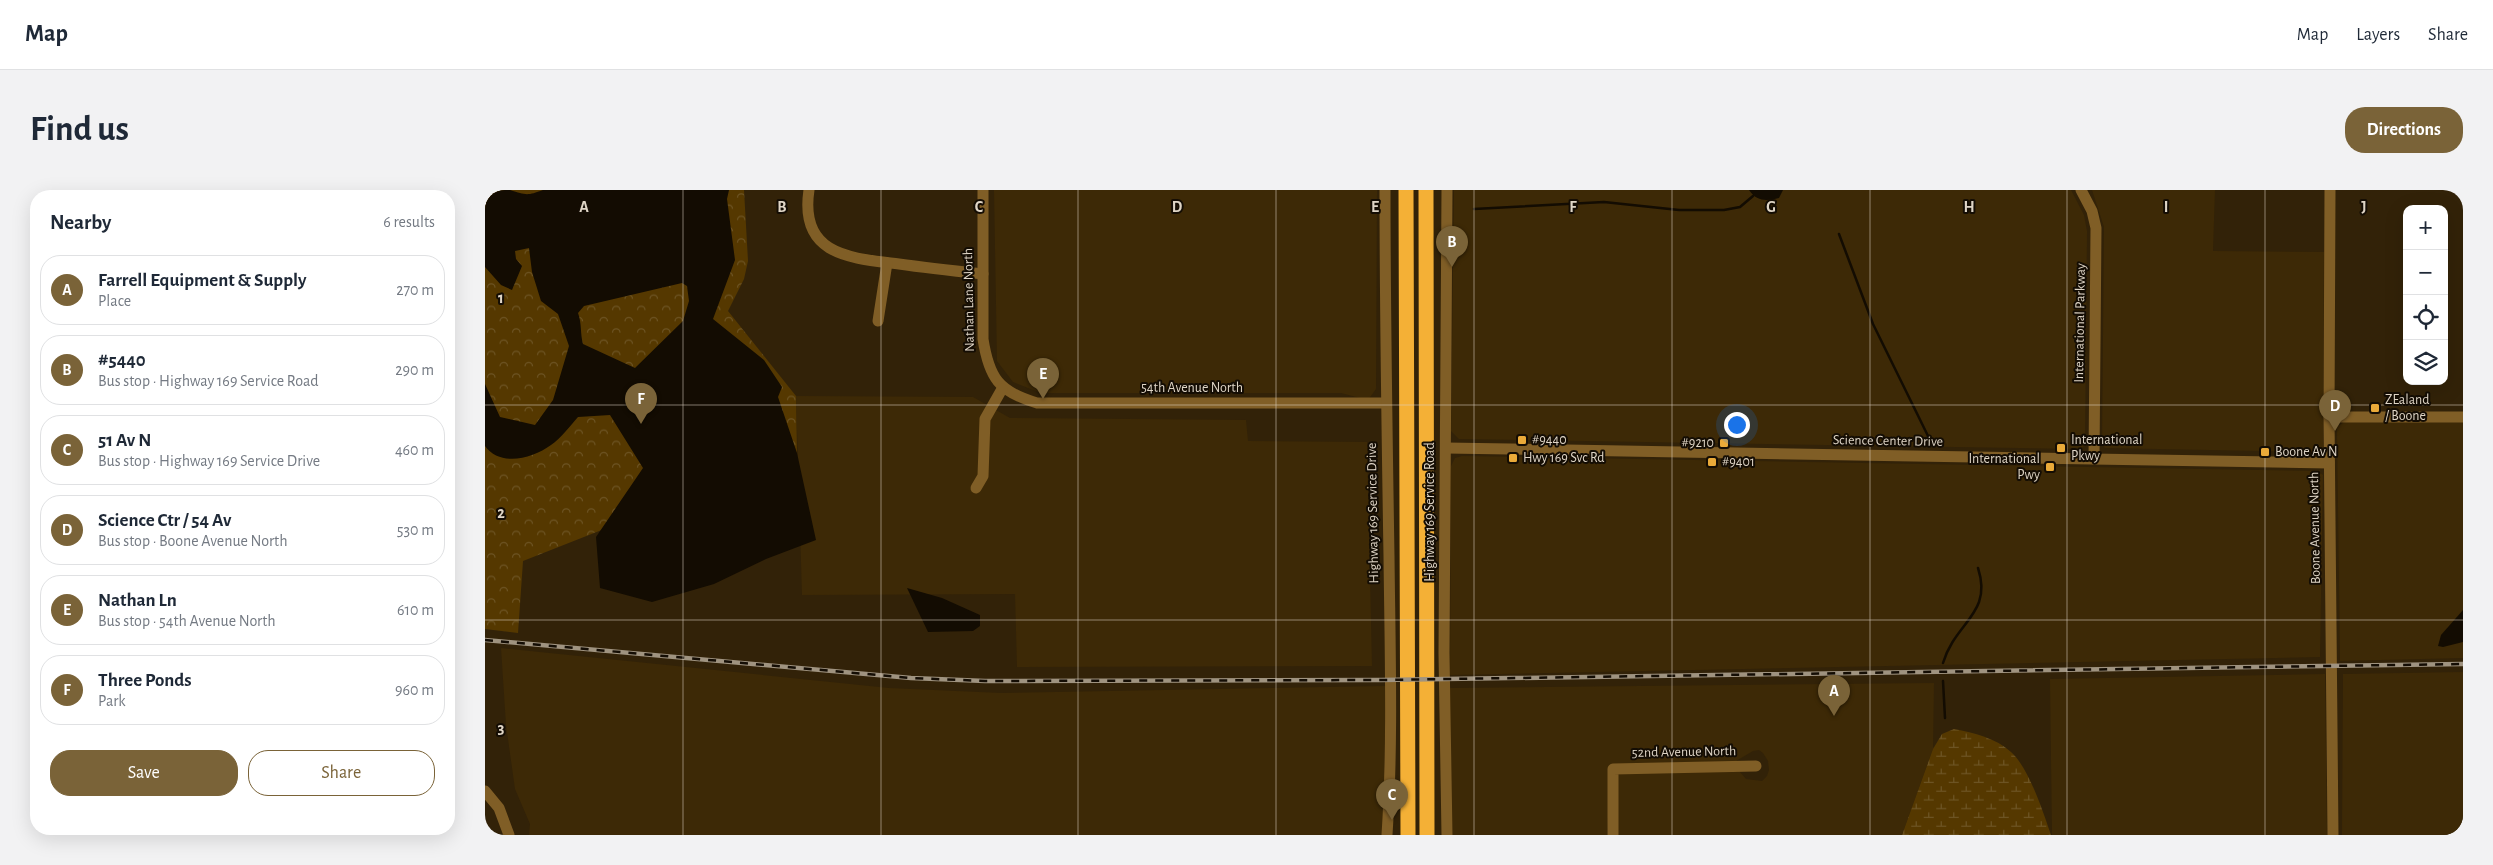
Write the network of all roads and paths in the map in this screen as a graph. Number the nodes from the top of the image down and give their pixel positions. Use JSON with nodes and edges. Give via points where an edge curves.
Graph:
{"nodes":[{"id":1,"x":809,"y":190,"type":"edge"},
{"id":2,"x":983,"y":190,"type":"edge"},
{"id":3,"x":1385,"y":190,"type":"edge"},
{"id":4,"x":1406,"y":190,"type":"edge"},
{"id":5,"x":1426,"y":190,"type":"edge"},
{"id":6,"x":1447,"y":190,"type":"edge"},
{"id":7,"x":2081,"y":190,"type":"edge"},
{"id":8,"x":2330,"y":190,"type":"edge"},
{"id":9,"x":887,"y":263,"type":"junction"},
{"id":10,"x":983,"y":274,"type":"junction"},
{"id":11,"x":878,"y":321,"type":"dead end"},
{"id":12,"x":1002,"y":389,"type":"junction"},
{"id":13,"x":1386,"y":403,"type":"junction"},
{"id":14,"x":2329,"y":417,"type":"junction"},
{"id":15,"x":2463,"y":417,"type":"edge"},
{"id":16,"x":1445,"y":448,"type":"junction"},
{"id":17,"x":2094,"y":459,"type":"junction"},
{"id":18,"x":2329,"y":463,"type":"junction"},
{"id":19,"x":976,"y":488,"type":"dead end"},
{"id":20,"x":1755,"y":766,"type":"dead end"},
{"id":21,"x":485,"y":791,"type":"edge"},
{"id":22,"x":509,"y":835,"type":"edge"},
{"id":23,"x":1387,"y":835,"type":"edge"},
{"id":24,"x":1408,"y":835,"type":"edge"},
{"id":25,"x":1427,"y":835,"type":"edge"},
{"id":26,"x":1447,"y":835,"type":"edge"},
{"id":27,"x":1613,"y":835,"type":"edge"},
{"id":28,"x":2333,"y":835,"type":"edge"}],
"edges":[{"from":1,"to":9,"type":"street","via":[[810,222],[821,241],[843,256]]},
{"from":2,"to":10,"type":"street","name":"Nathan Lane North"},
{"from":3,"to":13,"type":"street","name":"Highway 169 Service Drive"},
{"from":4,"to":24,"type":"highway"},
{"from":5,"to":25,"type":"highway"},
{"from":6,"to":16,"type":"street","name":"Highway 169 Service Road"},
{"from":7,"to":17,"type":"street","name":"International Parkway","via":[[2096,228]]},
{"from":8,"to":14,"type":"street","name":"Boone Avenue North"},
{"from":9,"to":10,"type":"street"},
{"from":9,"to":11,"type":"street"},
{"from":10,"to":12,"type":"street","name":"Nathan Lane North","via":[[986,360]]},
{"from":12,"to":13,"type":"street","name":"54th Avenue North","via":[[1037,403]]},
{"from":12,"to":19,"type":"street","via":[[985,418],[983,476]]},
{"from":13,"to":23,"type":"street","name":"Highway 169 Service Drive","via":[[1391,684]]},
{"from":14,"to":15,"type":"street"},
{"from":14,"to":18,"type":"street","name":"Boone Avenue North"},
{"from":16,"to":17,"type":"street","name":"Science Center Drive"},
{"from":16,"to":26,"type":"street","name":"Highway 169 Service Road","via":[[1444,777]]},
{"from":17,"to":18,"type":"street","name":"Science Center Drive"},
{"from":18,"to":28,"type":"street","name":"Boone Avenue North"},
{"from":20,"to":27,"type":"street","name":"52nd Avenue North","via":[[1613,768]]},
{"from":21,"to":22,"type":"street","via":[[499,808]]}]}
